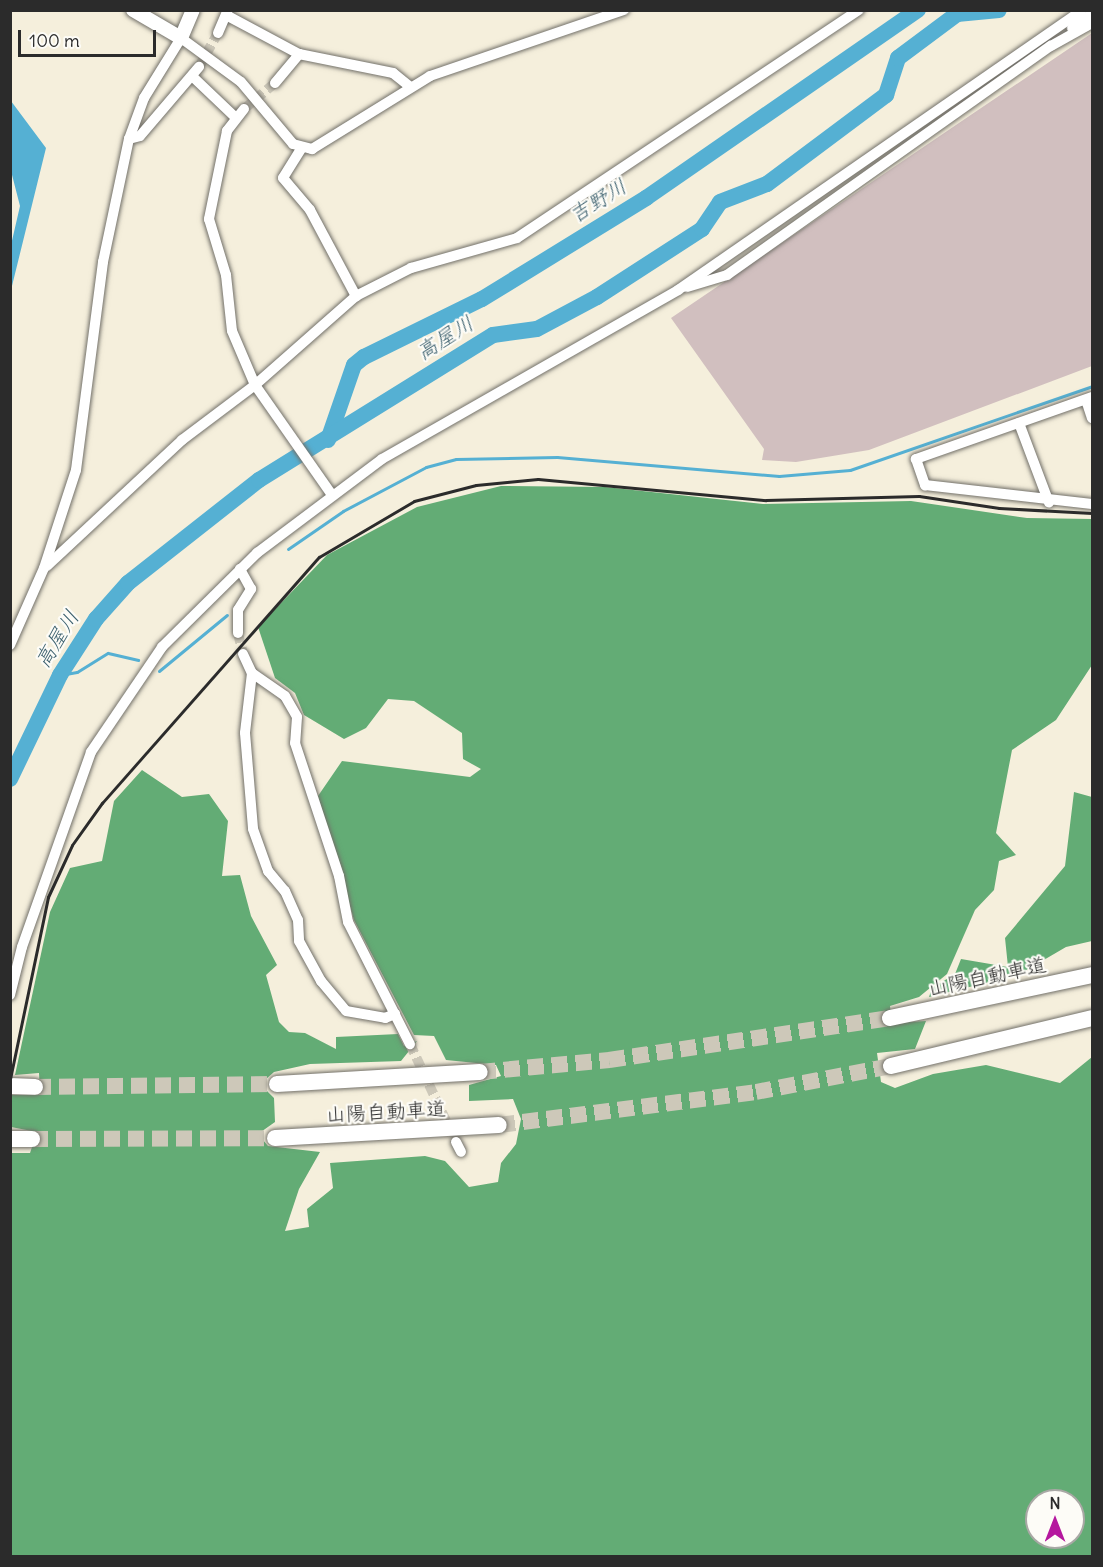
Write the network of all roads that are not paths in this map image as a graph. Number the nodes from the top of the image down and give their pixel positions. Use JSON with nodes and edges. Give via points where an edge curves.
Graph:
{"nodes":[{"id":1,"x":133,"y":10,"type":"edge"},
{"id":2,"x":194,"y":10,"type":"edge"},
{"id":3,"x":624,"y":10,"type":"edge"},
{"id":4,"x":859,"y":10,"type":"edge"},
{"id":5,"x":1083,"y":10,"type":"edge"},
{"id":6,"x":227,"y":13,"type":"edge"},
{"id":7,"x":1092,"y":14,"type":"edge"},
{"id":8,"x":1092,"y":23,"type":"edge"},
{"id":9,"x":218,"y":33,"type":"tunnel mouth"},
{"id":10,"x":181,"y":38,"type":"junction"},
{"id":11,"x":1051,"y":46,"type":"junction"},
{"id":12,"x":299,"y":54,"type":"junction"},
{"id":13,"x":199,"y":67,"type":"tunnel mouth"},
{"id":14,"x":193,"y":77,"type":"junction"},
{"id":15,"x":275,"y":83,"type":"tunnel mouth"},
{"id":16,"x":409,"y":86,"type":"junction"},
{"id":17,"x":244,"y":109,"type":"tunnel mouth"},
{"id":18,"x":235,"y":117,"type":"junction"},
{"id":19,"x":129,"y":139,"type":"junction"},
{"id":20,"x":301,"y":149,"type":"junction"},
{"id":21,"x":678,"y":290,"type":"junction"},
{"id":22,"x":356,"y":296,"type":"junction"},
{"id":23,"x":257,"y":387,"type":"junction"},
{"id":24,"x":1089,"y":398,"type":"edge"},
{"id":25,"x":1092,"y":418,"type":"edge"},
{"id":26,"x":1019,"y":423,"type":"junction"},
{"id":27,"x":332,"y":495,"type":"junction"},
{"id":28,"x":1049,"y":503,"type":"junction"},
{"id":29,"x":1092,"y":504,"type":"edge"},
{"id":30,"x":44,"y":568,"type":"junction"},
{"id":31,"x":240,"y":569,"type":"junction"},
{"id":32,"x":238,"y":633,"type":"tunnel mouth"},
{"id":33,"x":10,"y":645,"type":"edge"},
{"id":34,"x":243,"y":654,"type":"tunnel mouth"},
{"id":35,"x":252,"y":673,"type":"junction"},
{"id":36,"x":1092,"y":975,"type":"edge"},
{"id":37,"x":10,"y":995,"type":"edge"},
{"id":38,"x":395,"y":1014,"type":"junction"},
{"id":39,"x":890,"y":1018,"type":"tunnel mouth"},
{"id":40,"x":1092,"y":1018,"type":"edge"},
{"id":41,"x":410,"y":1044,"type":"tunnel mouth"},
{"id":42,"x":891,"y":1066,"type":"tunnel mouth"},
{"id":43,"x":480,"y":1072,"type":"tunnel mouth"},
{"id":44,"x":277,"y":1084,"type":"tunnel mouth"},
{"id":45,"x":10,"y":1086,"type":"edge"},
{"id":46,"x":35,"y":1087,"type":"tunnel mouth"},
{"id":47,"x":499,"y":1125,"type":"tunnel mouth"},
{"id":48,"x":274,"y":1138,"type":"tunnel mouth"},
{"id":49,"x":10,"y":1139,"type":"edge"},
{"id":50,"x":32,"y":1139,"type":"tunnel mouth"}],
"edges":[{"from":1,"to":10,"type":"main road"},
{"from":2,"to":10,"type":"main road"},
{"from":3,"to":16,"type":"street"},
{"from":4,"to":22,"type":"street","via":[[517,238],[411,268]]},
{"from":5,"to":21,"type":"street"},
{"from":6,"to":9,"type":"street"},
{"from":6,"to":12,"type":"street"},
{"from":7,"to":11,"type":"street"},
{"from":8,"to":11,"type":"street"},
{"from":10,"to":19,"type":"street","via":[[144,98]]},
{"from":10,"to":20,"type":"street","via":[[241,82]]},
{"from":11,"to":21,"type":"street","via":[[727,275]]},
{"from":12,"to":15,"type":"street"},
{"from":12,"to":16,"type":"street","via":[[393,73]]},
{"from":13,"to":14,"type":"street"},
{"from":14,"to":18,"type":"street"},
{"from":14,"to":19,"type":"street","via":[[158,108],[140,136]]},
{"from":16,"to":20,"type":"street","via":[[312,148]]},
{"from":17,"to":18,"type":"street"},
{"from":18,"to":23,"type":"street","via":[[227,131],[209,219],[226,275],[232,331]]},
{"from":19,"to":30,"type":"street","via":[[103,262],[76,470]]},
{"from":20,"to":22,"type":"street","via":[[283,178],[310,210]]},
{"from":21,"to":27,"type":"street","via":[[419,437]]},
{"from":22,"to":23,"type":"street"},
{"from":23,"to":27,"type":"street"},
{"from":23,"to":30,"type":"street","via":[[182,440]]},
{"from":24,"to":25,"type":"street"},
{"from":24,"to":26,"type":"street"},
{"from":26,"to":28,"type":"street"},
{"from":26,"to":28,"type":"street","via":[[916,459],[925,485]]},
{"from":27,"to":31,"type":"street"},
{"from":28,"to":29,"type":"street"},
{"from":30,"to":33,"type":"street"},
{"from":31,"to":32,"type":"street","via":[[251,589],[238,610]]},
{"from":31,"to":37,"type":"street","via":[[162,647],[91,752],[26,936]]},
{"from":34,"to":35,"type":"street"},
{"from":35,"to":38,"type":"street","via":[[285,696],[297,717],[295,743],[339,876],[348,922]]},
{"from":35,"to":38,"type":"street","via":[[246,745],[253,829],[268,871],[290,901],[304,951],[346,1011],[385,1018]]},
{"from":36,"to":39,"type":"highway","name":"山陽自動車道"},
{"from":38,"to":41,"type":"street"},
{"from":40,"to":42,"type":"highway"},
{"from":43,"to":44,"type":"highway","name":"山陽自動車道"},
{"from":45,"to":46,"type":"highway"},
{"from":47,"to":48,"type":"highway","name":"山陽自動車道"},
{"from":49,"to":50,"type":"highway"}]}
